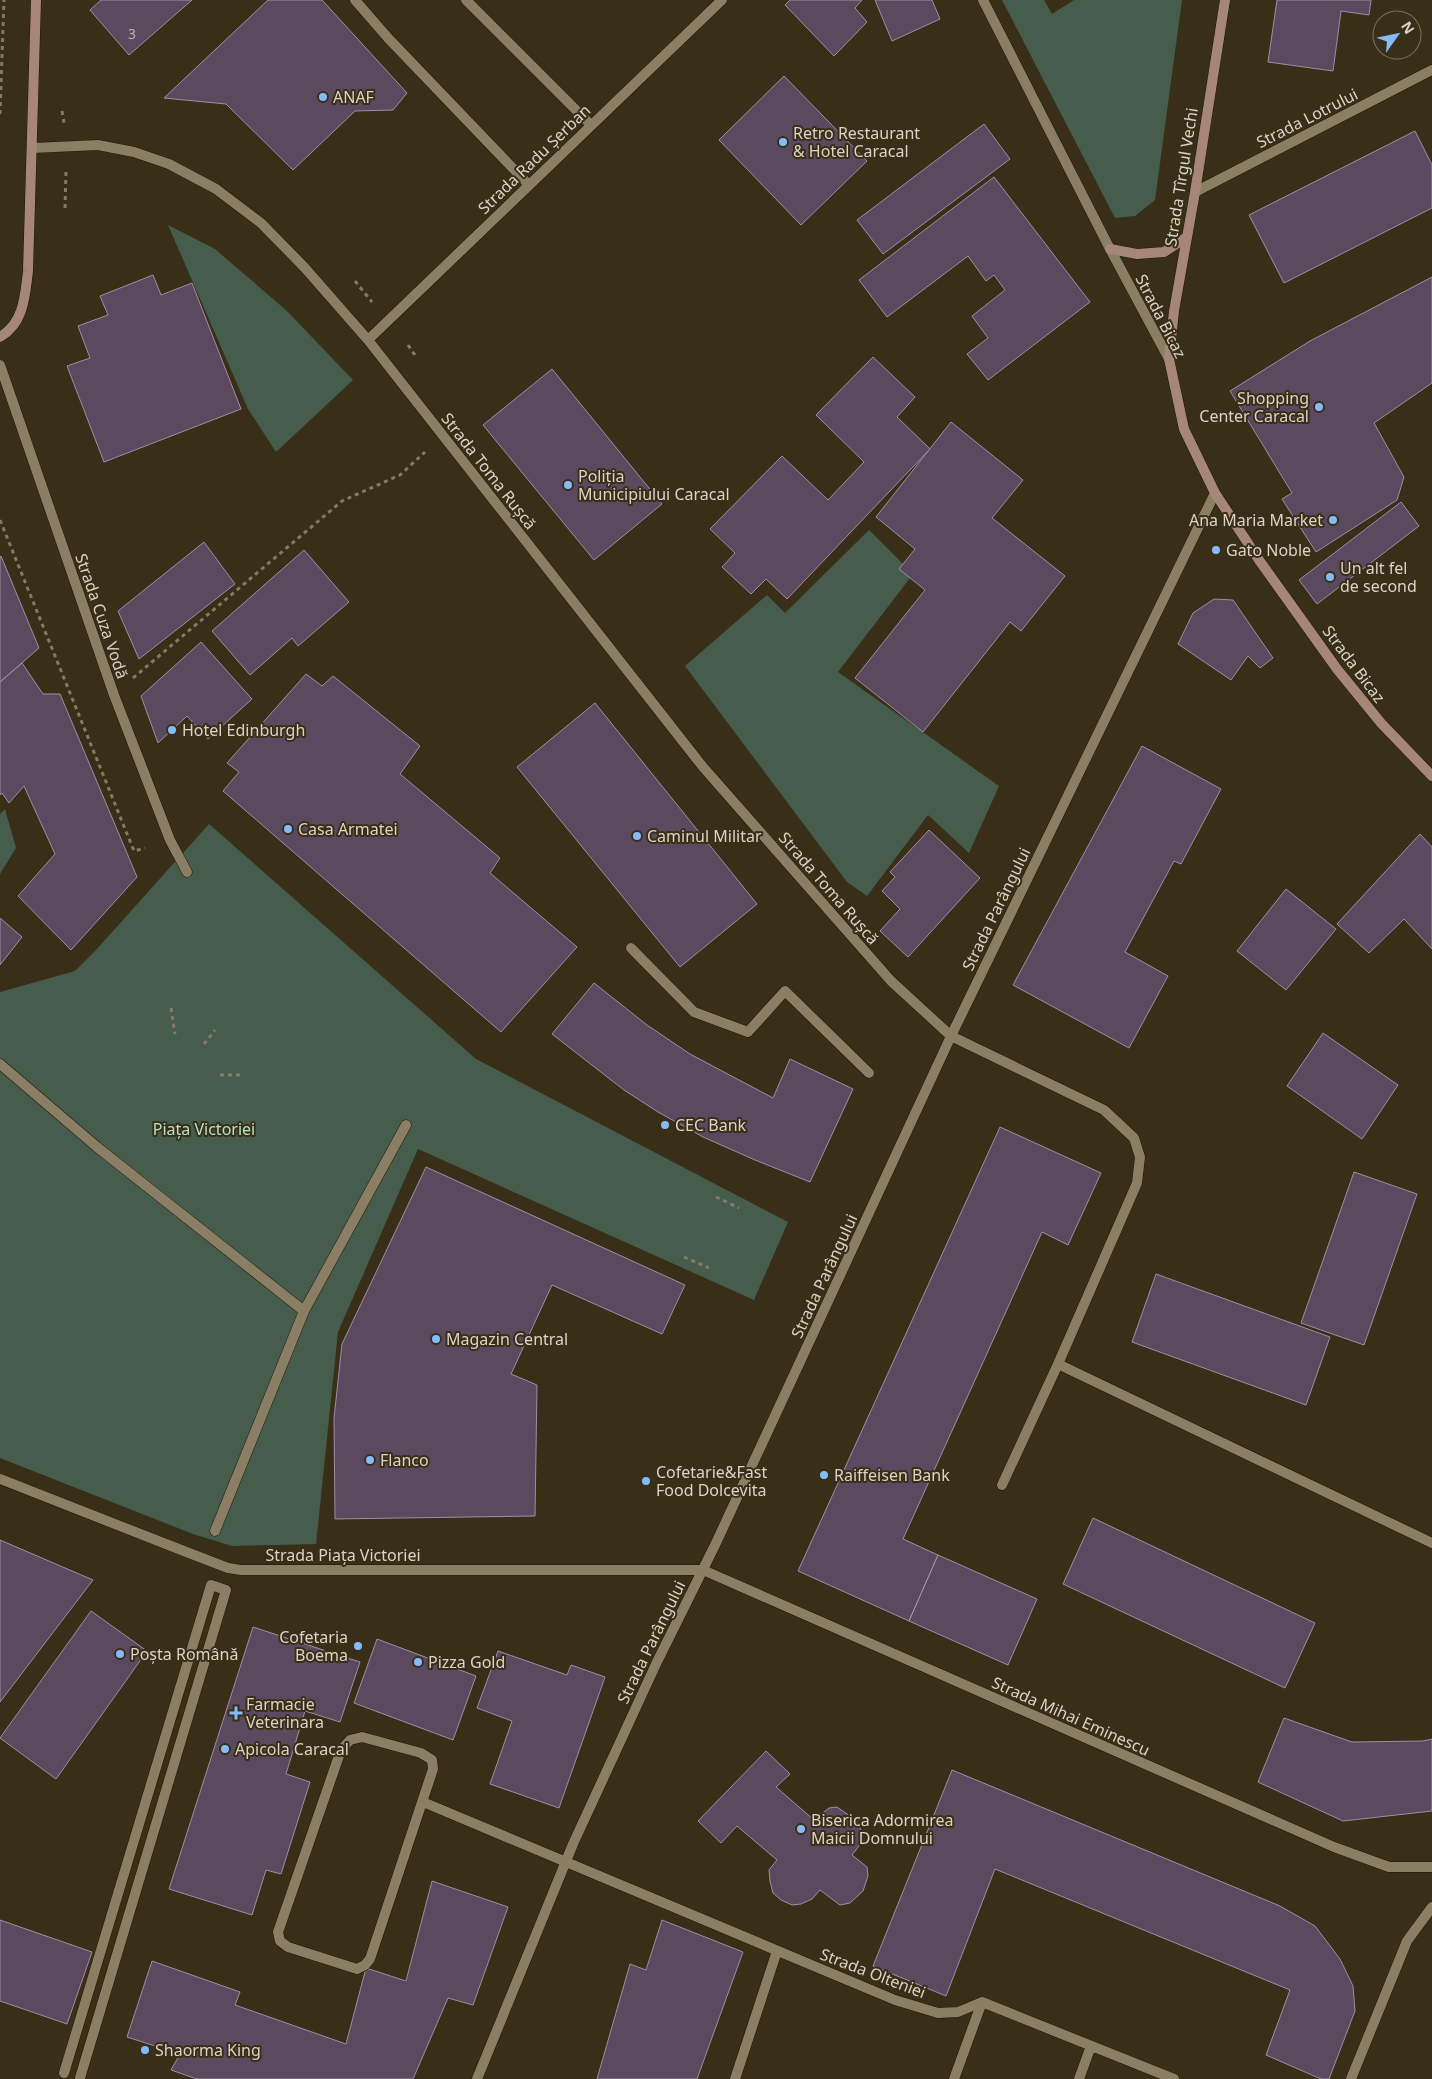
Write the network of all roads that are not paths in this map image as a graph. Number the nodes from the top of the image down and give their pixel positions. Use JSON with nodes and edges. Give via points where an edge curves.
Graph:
{"nodes":[{"id":1,"x":36,"y":0,"type":"edge"},
{"id":2,"x":355,"y":0,"type":"edge"},
{"id":3,"x":466,"y":0,"type":"edge"},
{"id":4,"x":722,"y":0,"type":"edge"},
{"id":5,"x":983,"y":0,"type":"edge"},
{"id":6,"x":1225,"y":0,"type":"edge"},
{"id":7,"x":1432,"y":70,"type":"edge"},
{"id":8,"x":591,"y":125,"type":"junction"},
{"id":9,"x":33,"y":148,"type":"junction"},
{"id":10,"x":529,"y":185,"type":"junction"},
{"id":11,"x":1195,"y":192,"type":"junction"},
{"id":12,"x":1187,"y":237,"type":"junction"},
{"id":13,"x":1110,"y":249,"type":"junction"},
{"id":14,"x":0,"y":337,"type":"edge"},
{"id":15,"x":368,"y":340,"type":"junction"},
{"id":16,"x":1169,"y":359,"type":"junction"},
{"id":17,"x":0,"y":365,"type":"edge"},
{"id":18,"x":1215,"y":493,"type":"junction"},
{"id":19,"x":1432,"y":776,"type":"edge"},
{"id":20,"x":187,"y":872,"type":"dead end"},
{"id":21,"x":631,"y":948,"type":"dead end"},
{"id":22,"x":951,"y":1036,"type":"junction"},
{"id":23,"x":0,"y":1064,"type":"edge"},
{"id":24,"x":869,"y":1073,"type":"dead end"},
{"id":25,"x":406,"y":1125,"type":"dead end"},
{"id":26,"x":304,"y":1311,"type":"junction"},
{"id":27,"x":1058,"y":1364,"type":"junction"},
{"id":28,"x":0,"y":1479,"type":"edge"},
{"id":29,"x":1002,"y":1485,"type":"dead end"},
{"id":30,"x":215,"y":1531,"type":"dead end"},
{"id":31,"x":1432,"y":1543,"type":"edge"},
{"id":32,"x":703,"y":1570,"type":"junction"},
{"id":33,"x":423,"y":1802,"type":"junction"},
{"id":34,"x":566,"y":1862,"type":"junction"},
{"id":35,"x":1432,"y":1867,"type":"edge"},
{"id":36,"x":1432,"y":1907,"type":"edge"},
{"id":37,"x":777,"y":1951,"type":"junction"},
{"id":38,"x":982,"y":2002,"type":"junction"},
{"id":39,"x":1091,"y":2046,"type":"junction"},
{"id":40,"x":64,"y":2072,"type":"dead end"},
{"id":41,"x":80,"y":2078,"type":"dead end"},
{"id":42,"x":477,"y":2079,"type":"edge"},
{"id":43,"x":735,"y":2079,"type":"edge"},
{"id":44,"x":954,"y":2079,"type":"edge"},
{"id":45,"x":1079,"y":2079,"type":"edge"},
{"id":46,"x":1174,"y":2079,"type":"edge"},
{"id":47,"x":1352,"y":2079,"type":"edge"}],
"edges":[{"from":1,"to":9,"type":"main road"},
{"from":2,"to":10,"type":"street"},
{"from":3,"to":8,"type":"street"},
{"from":4,"to":8,"type":"street","name":"Strada Radu Șerban"},
{"from":5,"to":13,"type":"street","name":"Strada Bicaz"},
{"from":6,"to":11,"type":"main road","name":"Strada Tîrgul Vechi"},
{"from":7,"to":11,"type":"street","name":"Strada Lotrului"},
{"from":8,"to":10,"type":"street","name":"Strada Radu Șerban"},
{"from":9,"to":14,"type":"main road","via":[[24,300],[19,319],[8,333]]},
{"from":9,"to":15,"type":"street","name":"Strada Toma Rușcă","via":[[98,146],[134,152],[169,164],[216,189],[261,223]]},
{"from":10,"to":15,"type":"street","name":"Strada Radu Șerban"},
{"from":11,"to":12,"type":"main road","name":"Strada Tîrgul Vechi"},
{"from":12,"to":13,"type":"main road","via":[[1164,252],[1137,254]]},
{"from":12,"to":16,"type":"main road","name":"Strada Tîrgul Vechi"},
{"from":13,"to":16,"type":"street","name":"Strada Bicaz"},
{"from":15,"to":22,"type":"street","name":"Strada Toma Rușcă","via":[[703,766],[891,981]]},
{"from":16,"to":18,"type":"main road","name":"Strada Bicaz","via":[[1184,429]]},
{"from":17,"to":20,"type":"street","name":"Strada Cuza Vodă","via":[[114,695],[170,840]]},
{"from":18,"to":19,"type":"main road","name":"Strada Bicaz","via":[[1338,669],[1381,723]]},
{"from":18,"to":22,"type":"street","name":"Strada Parângului"},
{"from":21,"to":24,"type":"street","via":[[694,1012],[748,1032],[785,991]]},
{"from":22,"to":27,"type":"street","name":"Strada Toma Rușcă","via":[[1104,1110],[1134,1138],[1140,1157],[1137,1183]]},
{"from":22,"to":32,"type":"street","name":"Strada Parângului"},
{"from":23,"to":26,"type":"street","via":[[98,1147]]},
{"from":25,"to":26,"type":"street"},
{"from":26,"to":30,"type":"street"},
{"from":27,"to":29,"type":"street","name":"Strada Toma Rușcă"},
{"from":27,"to":31,"type":"street"},
{"from":28,"to":32,"type":"street","name":"Strada Piața Victoriei","via":[[234,1569]]},
{"from":32,"to":34,"type":"street","name":"Strada Parângului"},
{"from":32,"to":35,"type":"street","name":"Strada Mihai Eminescu","via":[[1334,1847],[1389,1868]]},
{"from":33,"to":33,"type":"street","via":[[433,1769],[432,1760],[421,1753],[362,1737],[350,1740],[341,1750],[278,1932],[280,1941],[288,1947],[357,1969],[365,1965],[370,1959]]},
{"from":33,"to":34,"type":"street","name":"Strada Olteniei"},
{"from":34,"to":37,"type":"street","name":"Strada Olteniei"},
{"from":34,"to":42,"type":"street","name":"Strada Parângului"},
{"from":36,"to":47,"type":"street","via":[[1407,1941]]},
{"from":37,"to":38,"type":"street","name":"Strada Olteniei","via":[[895,2000],[938,2013],[958,2012]]},
{"from":37,"to":43,"type":"street"},
{"from":38,"to":39,"type":"street"},
{"from":38,"to":44,"type":"street"},
{"from":39,"to":45,"type":"street"},
{"from":39,"to":46,"type":"street"},
{"from":40,"to":41,"type":"street","via":[[211,1585],[226,1590]]}]}
